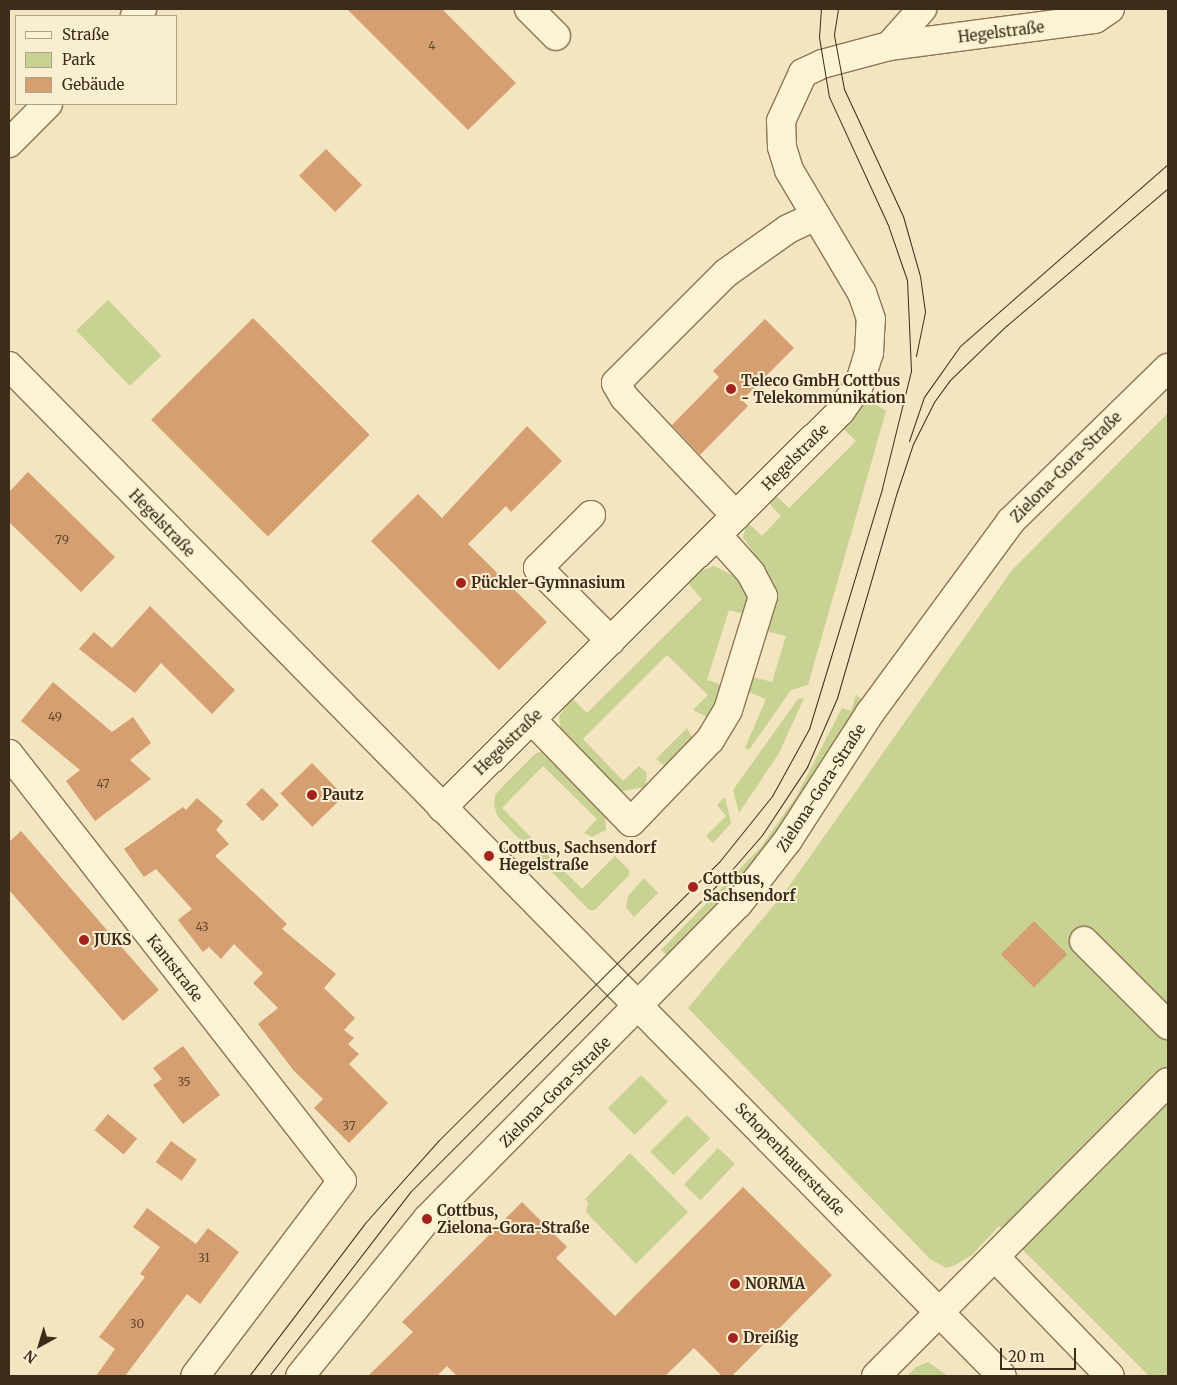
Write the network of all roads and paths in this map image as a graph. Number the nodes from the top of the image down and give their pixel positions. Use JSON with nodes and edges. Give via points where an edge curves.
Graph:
{"nodes":[{"id":1,"x":529,"y":9,"type":"edge"},
{"id":2,"x":922,"y":9,"type":"edge"},
{"id":3,"x":1110,"y":9,"type":"edge"},
{"id":4,"x":556,"y":36,"type":"dead end"},
{"id":5,"x":889,"y":46,"type":"junction"},
{"id":6,"x":47,"y":105,"type":"edge"},
{"id":7,"x":9,"y":143,"type":"edge"},
{"id":8,"x":816,"y":216,"type":"junction"},
{"id":9,"x":9,"y":366,"type":"edge"},
{"id":10,"x":1168,"y":368,"type":"edge"},
{"id":11,"x":591,"y":515,"type":"dead end"},
{"id":12,"x":736,"y":516,"type":"junction"},
{"id":13,"x":717,"y":535,"type":"junction"},
{"id":14,"x":611,"y":641,"type":"junction"},
{"id":15,"x":532,"y":720,"type":"junction"},
{"id":16,"x":9,"y":754,"type":"edge"},
{"id":17,"x":442,"y":808,"type":"junction"},
{"id":18,"x":1084,"y":941,"type":"dead end"},
{"id":19,"x":640,"y":1007,"type":"junction"},
{"id":20,"x":1168,"y":1025,"type":"edge"},
{"id":21,"x":1168,"y":1082,"type":"edge"},
{"id":22,"x":995,"y":1257,"type":"junction"},
{"id":23,"x":939,"y":1313,"type":"junction"},
{"id":24,"x":195,"y":1376,"type":"edge"},
{"id":25,"x":300,"y":1376,"type":"edge"},
{"id":26,"x":876,"y":1376,"type":"edge"},
{"id":27,"x":1002,"y":1376,"type":"edge"},
{"id":28,"x":1110,"y":1376,"type":"edge"}],
"edges":[{"from":1,"to":4,"type":"street"},
{"from":2,"to":5,"type":"street"},
{"from":3,"to":5,"type":"street","name":"Hegelstraße","via":[[1095,19]]},
{"from":5,"to":8,"type":"street","name":"Hegelstraße","via":[[822,64],[803,74],[787,101],[781,121],[782,147],[788,170]]},
{"from":6,"to":7,"type":"street"},
{"from":8,"to":12,"type":"street","name":"Hegelstraße","via":[[862,293],[871,319],[869,353],[859,385],[840,412]]},
{"from":8,"to":12,"type":"street","via":[[788,229],[726,272],[616,383],[624,397]]},
{"from":9,"to":17,"type":"street","name":"Hegelstraße"},
{"from":10,"to":19,"type":"street","name":"Zielona-Gora-Straße","via":[[1011,521],[870,713],[788,840],[738,904]]},
{"from":11,"to":14,"type":"street","via":[[538,568]]},
{"from":12,"to":13,"type":"street","name":"Hegelstraße"},
{"from":13,"to":14,"type":"street","name":"Hegelstraße"},
{"from":13,"to":15,"type":"street","via":[[751,572],[763,596],[728,710],[710,740],[631,822]]},
{"from":14,"to":15,"type":"street","name":"Hegelstraße"},
{"from":15,"to":17,"type":"street","name":"Hegelstraße"},
{"from":16,"to":24,"type":"street","name":"Kantstraße","via":[[342,1181]]},
{"from":17,"to":19,"type":"street","name":"Hegelstraße"},
{"from":18,"to":20,"type":"street"},
{"from":19,"to":23,"type":"street","name":"Schopenhauerstraße"},
{"from":19,"to":25,"type":"street","name":"Zielona-Gora-Straße","via":[[427,1219]]},
{"from":21,"to":22,"type":"street"},
{"from":22,"to":23,"type":"street"},
{"from":22,"to":28,"type":"street"},
{"from":23,"to":26,"type":"street"},
{"from":23,"to":27,"type":"street","name":"Schopenhauerstraße"}]}
